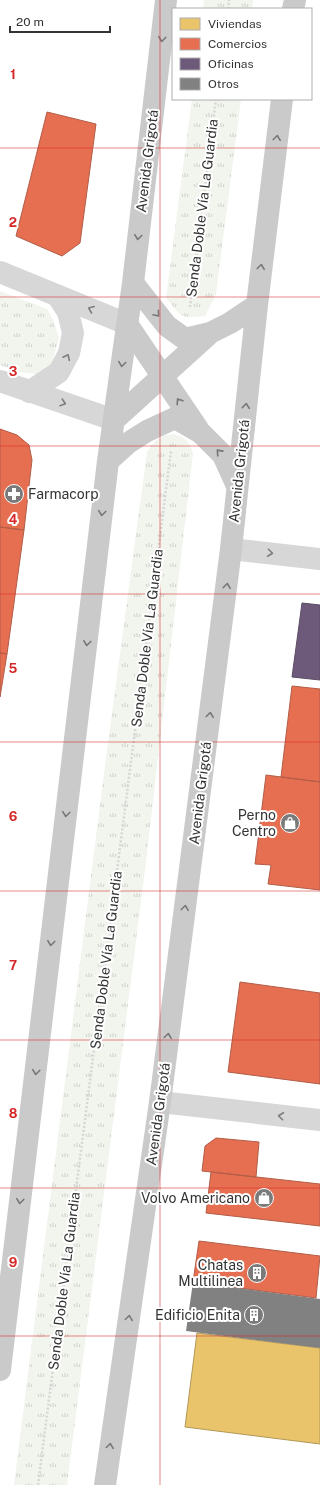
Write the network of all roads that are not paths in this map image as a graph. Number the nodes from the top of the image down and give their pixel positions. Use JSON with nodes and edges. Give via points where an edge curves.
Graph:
{"nodes":[{"id":1,"x":166,"y":0,"type":"edge"},
{"id":2,"x":282,"y":100,"type":"edge"},
{"id":3,"x":0,"y":272,"type":"edge"},
{"id":4,"x":133,"y":283,"type":"junction"},
{"id":5,"x":57,"y":295,"type":"junction"},
{"id":6,"x":257,"y":305,"type":"junction"},
{"id":7,"x":127,"y":324,"type":"junction"},
{"id":8,"x":210,"y":333,"type":"junction"},
{"id":9,"x":163,"y":376,"type":"junction"},
{"id":10,"x":0,"y":381,"type":"edge"},
{"id":11,"x":29,"y":392,"type":"junction"},
{"id":12,"x":114,"y":420,"type":"junction"},
{"id":13,"x":201,"y":433,"type":"junction"},
{"id":14,"x":108,"y":461,"type":"junction"},
{"id":15,"x":237,"y":486,"type":"junction"},
{"id":16,"x":231,"y":549,"type":"junction"},
{"id":17,"x":320,"y":559,"type":"edge"},
{"id":18,"x":160,"y":1102,"type":"junction"},
{"id":19,"x":320,"y":1120,"type":"edge"},
{"id":20,"x":0,"y":1370,"type":"edge"},
{"id":21,"x":105,"y":1485,"type":"edge"}],
"edges":[{"from":1,"to":4,"type":"main road","name":"Avenida Grigotá","one_way":true},
{"from":6,"to":2,"type":"main road","name":"Avenida Grigotá","one_way":true},
{"from":3,"to":5,"type":"street"},
{"from":4,"to":7,"type":"main road","name":"Avenida Grigotá"},
{"from":4,"to":8,"type":"main road","one_way":true,"via":[[167,326],[185,339]]},
{"from":7,"to":5,"type":"street","one_way":true},
{"from":11,"to":5,"type":"street","one_way":true,"via":[[58,372],[69,353],[73,333],[68,312]]},
{"from":6,"to":8,"type":"main road"},
{"from":15,"to":6,"type":"main road","name":"Avenida Grigotá","one_way":true},
{"from":7,"to":9,"type":"main road"},
{"from":7,"to":12,"type":"main road","name":"Avenida Grigotá","one_way":true},
{"from":8,"to":9,"type":"main road"},
{"from":9,"to":12,"type":"main road"},
{"from":13,"to":9,"type":"main road","one_way":true},
{"from":10,"to":11,"type":"street"},
{"from":11,"to":12,"type":"street","one_way":true},
{"from":12,"to":14,"type":"main road","name":"Avenida Grigotá"},
{"from":13,"to":14,"type":"main road","via":[[175,418],[128,442]]},
{"from":15,"to":13,"type":"main road","one_way":true,"via":[[223,455]]},
{"from":14,"to":20,"type":"main road","name":"Avenida Grigotá","one_way":true},
{"from":15,"to":16,"type":"main road","name":"Avenida Grigotá"},
{"from":16,"to":17,"type":"street","one_way":true},
{"from":18,"to":16,"type":"main road","name":"Avenida Grigotá","one_way":true},
{"from":19,"to":18,"type":"street","one_way":true},
{"from":21,"to":18,"type":"main road","name":"Avenida Grigotá","one_way":true}]}
